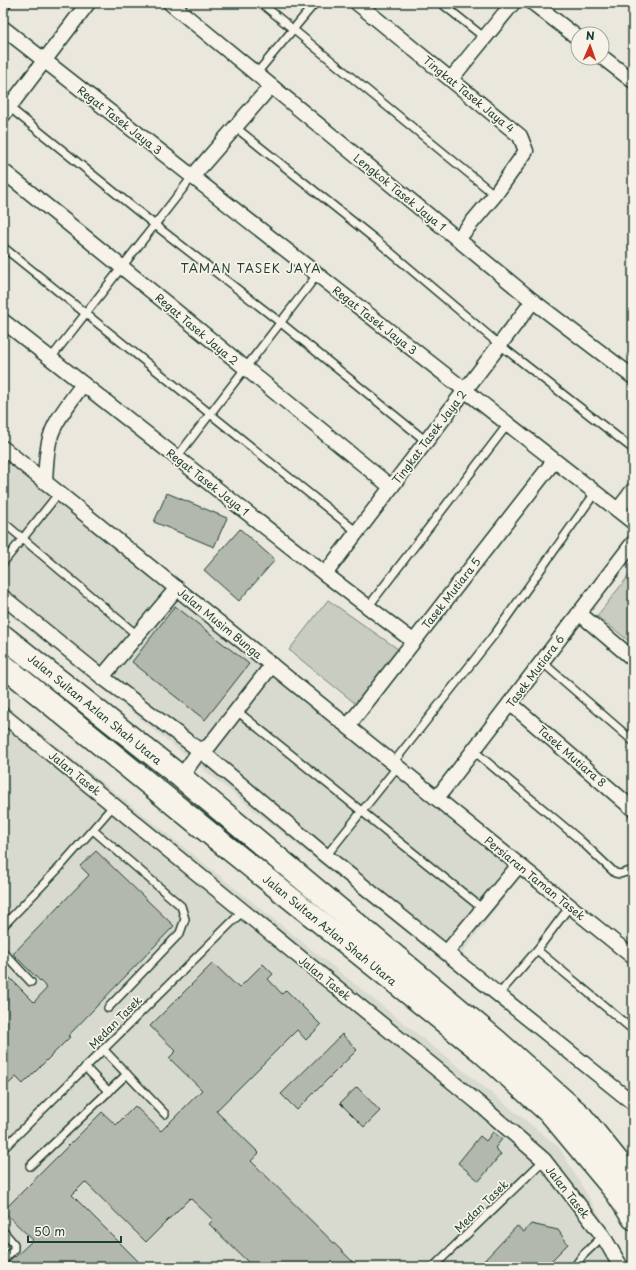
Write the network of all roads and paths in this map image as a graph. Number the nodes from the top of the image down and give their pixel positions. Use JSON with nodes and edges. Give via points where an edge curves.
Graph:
{"nodes":[{"id":1,"x":14,"y":3,"type":"edge"},
{"id":2,"x":88,"y":3,"type":"edge"},
{"id":3,"x":170,"y":3,"type":"edge"},
{"id":4,"x":261,"y":3,"type":"edge"},
{"id":5,"x":314,"y":3,"type":"edge"},
{"id":6,"x":357,"y":3,"type":"edge"},
{"id":7,"x":441,"y":3,"type":"edge"},
{"id":8,"x":514,"y":3,"type":"edge"},
{"id":9,"x":533,"y":3,"type":"edge"},
{"id":10,"x":3,"y":17,"type":"edge"},
{"id":11,"x":3,"y":28,"type":"edge"},
{"id":12,"x":293,"y":29,"type":"junction"},
{"id":13,"x":570,"y":32,"type":"edge"},
{"id":14,"x":485,"y":38,"type":"junction"},
{"id":15,"x":44,"y":61,"type":"junction"},
{"id":16,"x":610,"y":63,"type":"edge"},
{"id":17,"x":256,"y":74,"type":"junction"},
{"id":18,"x":451,"y":79,"type":"junction"},
{"id":19,"x":633,"y":81,"type":"edge"},
{"id":20,"x":271,"y":86,"type":"junction"},
{"id":21,"x":6,"y":111,"type":"edge"},
{"id":22,"x":235,"y":127,"type":"junction"},
{"id":23,"x":3,"y":171,"type":"edge"},
{"id":24,"x":192,"y":177,"type":"junction"},
{"id":25,"x":495,"y":195,"type":"junction"},
{"id":26,"x":155,"y":225,"type":"junction"},
{"id":27,"x":458,"y":239,"type":"junction"},
{"id":28,"x":3,"y":247,"type":"edge"},
{"id":29,"x":122,"y":266,"type":"junction"},
{"id":30,"x":318,"y":275,"type":"junction"},
{"id":31,"x":533,"y":301,"type":"junction"},
{"id":32,"x":86,"y":313,"type":"junction"},
{"id":33,"x":3,"y":321,"type":"edge"},
{"id":34,"x":281,"y":323,"type":"junction"},
{"id":35,"x":500,"y":345,"type":"junction"},
{"id":36,"x":51,"y":358,"type":"junction"},
{"id":37,"x":245,"y":369,"type":"junction"},
{"id":38,"x":633,"y":377,"type":"edge"},
{"id":39,"x":83,"y":384,"type":"junction"},
{"id":40,"x":465,"y":390,"type":"junction"},
{"id":41,"x":210,"y":415,"type":"junction"},
{"id":42,"x":508,"y":424,"type":"junction"},
{"id":43,"x":426,"y":441,"type":"junction"},
{"id":44,"x":3,"y":448,"type":"edge"},
{"id":45,"x":633,"y":450,"type":"edge"},
{"id":46,"x":177,"y":458,"type":"junction"},
{"id":47,"x":554,"y":461,"type":"junction"},
{"id":48,"x":45,"y":482,"type":"junction"},
{"id":49,"x":392,"y":487,"type":"junction"},
{"id":50,"x":633,"y":490,"type":"edge"},
{"id":51,"x":59,"y":493,"type":"junction"},
{"id":52,"x":595,"y":493,"type":"junction"},
{"id":53,"x":618,"y":510,"type":"junction"},
{"id":54,"x":3,"y":522,"type":"edge"},
{"id":55,"x":633,"y":522,"type":"edge"},
{"id":56,"x":357,"y":532,"type":"junction"},
{"id":57,"x":23,"y":538,"type":"junction"},
{"id":58,"x":633,"y":543,"type":"edge"},
{"id":59,"x":3,"y":563,"type":"edge"},
{"id":60,"x":325,"y":574,"type":"junction"},
{"id":61,"x":177,"y":588,"type":"junction"},
{"id":62,"x":3,"y":597,"type":"edge"},
{"id":63,"x":368,"y":607,"type":"junction"},
{"id":64,"x":579,"y":613,"type":"junction"},
{"id":65,"x":137,"y":635,"type":"junction"},
{"id":66,"x":3,"y":636,"type":"edge"},
{"id":67,"x":413,"y":641,"type":"junction"},
{"id":68,"x":633,"y":659,"type":"edge"},
{"id":69,"x":542,"y":662,"type":"junction"},
{"id":70,"x":3,"y":665,"type":"edge"},
{"id":71,"x":272,"y":665,"type":"junction"},
{"id":72,"x":102,"y":677,"type":"junction"},
{"id":73,"x":510,"y":703,"type":"junction"},
{"id":74,"x":237,"y":711,"type":"junction"},
{"id":75,"x":3,"y":715,"type":"edge"},
{"id":76,"x":348,"y":726,"type":"junction"},
{"id":77,"x":633,"y":741,"type":"edge"},
{"id":78,"x":474,"y":750,"type":"junction"},
{"id":79,"x":206,"y":751,"type":"junction"},
{"id":80,"x":395,"y":765,"type":"junction"},
{"id":81,"x":139,"y":776,"type":"junction"},
{"id":82,"x":183,"y":782,"type":"junction"},
{"id":83,"x":437,"y":798,"type":"junction"},
{"id":84,"x":114,"y":805,"type":"junction"},
{"id":85,"x":633,"y":809,"type":"edge"},
{"id":86,"x":362,"y":812,"type":"junction"},
{"id":87,"x":93,"y":830,"type":"junction"},
{"id":88,"x":218,"y":840,"type":"junction"},
{"id":89,"x":326,"y":856,"type":"junction"},
{"id":90,"x":519,"y":865,"type":"junction"},
{"id":91,"x":633,"y":870,"type":"edge"},
{"id":92,"x":570,"y":906,"type":"junction"},
{"id":93,"x":483,"y":909,"type":"junction"},
{"id":94,"x":243,"y":911,"type":"junction"},
{"id":95,"x":3,"y":926,"type":"edge"},
{"id":96,"x":537,"y":950,"type":"junction"},
{"id":97,"x":3,"y":952,"type":"edge"},
{"id":98,"x":447,"y":952,"type":"junction"},
{"id":99,"x":633,"y":957,"type":"edge"},
{"id":100,"x":31,"y":982,"type":"dead end"},
{"id":101,"x":499,"y":994,"type":"junction"},
{"id":102,"x":108,"y":1008,"type":"dead end"},
{"id":103,"x":633,"y":1030,"type":"edge"},
{"id":104,"x":103,"y":1049,"type":"junction"},
{"id":105,"x":85,"y":1067,"type":"junction"},
{"id":106,"x":127,"y":1074,"type":"junction"},
{"id":107,"x":109,"y":1092,"type":"junction"},
{"id":108,"x":633,"y":1102,"type":"edge"},
{"id":109,"x":165,"y":1114,"type":"dead end"},
{"id":110,"x":3,"y":1149,"type":"edge"},
{"id":111,"x":544,"y":1160,"type":"junction"},
{"id":112,"x":30,"y":1166,"type":"dead end"},
{"id":113,"x":633,"y":1180,"type":"edge"},
{"id":114,"x":633,"y":1218,"type":"edge"},
{"id":115,"x":3,"y":1231,"type":"edge"},
{"id":116,"x":603,"y":1236,"type":"junction"},
{"id":117,"x":3,"y":1261,"type":"edge"},
{"id":118,"x":433,"y":1267,"type":"edge"},
{"id":119,"x":574,"y":1267,"type":"edge"},
{"id":120,"x":621,"y":1267,"type":"edge"}],
"edges":[{"from":1,"to":10,"type":"path"},
{"from":2,"to":15,"type":"street"},
{"from":3,"to":17,"type":"street","name":"Lengkok Tasek Jaya 1"},
{"from":4,"to":12,"type":"lane"},
{"from":5,"to":12,"type":"lane"},
{"from":6,"to":18,"type":"street","name":"Tingkat Tasek Jaya 4"},
{"from":7,"to":14,"type":"lane"},
{"from":8,"to":14,"type":"street"},
{"from":9,"to":13,"type":"street"},
{"from":11,"to":15,"type":"street","name":"Regat Tasek Jaya 3"},
{"from":12,"to":17,"type":"lane"},
{"from":12,"to":25,"type":"lane"},
{"from":14,"to":18,"type":"street"},
{"from":15,"to":21,"type":"street"},
{"from":15,"to":24,"type":"street","name":"Regat Tasek Jaya 3"},
{"from":16,"to":19,"type":"street"},
{"from":17,"to":20,"type":"street","name":"Lengkok Tasek Jaya 1"},
{"from":18,"to":25,"type":"street","name":"Tingkat Tasek Jaya 4","via":[[520,136],[526,151]]},
{"from":20,"to":22,"type":"street"},
{"from":20,"to":27,"type":"street","name":"Lengkok Tasek Jaya 1"},
{"from":21,"to":26,"type":"lane"},
{"from":22,"to":24,"type":"street"},
{"from":22,"to":35,"type":"lane","via":[[376,240]]},
{"from":23,"to":29,"type":"street","name":"Regat Tasek Jaya 2"},
{"from":24,"to":26,"type":"lane"},
{"from":24,"to":30,"type":"street","name":"Regat Tasek Jaya 3"},
{"from":25,"to":27,"type":"street","name":"Tingkat Tasek Jaya 4"},
{"from":26,"to":29,"type":"lane"},
{"from":26,"to":34,"type":"lane"},
{"from":27,"to":31,"type":"street","name":"Lengkok Tasek Jaya 1"},
{"from":28,"to":32,"type":"lane"},
{"from":29,"to":32,"type":"lane"},
{"from":29,"to":37,"type":"street","name":"Regat Tasek Jaya 2"},
{"from":30,"to":34,"type":"lane"},
{"from":30,"to":40,"type":"street","name":"Regat Tasek Jaya 3"},
{"from":31,"to":35,"type":"street","name":"Tingkat Tasek Jaya 2"},
{"from":31,"to":38,"type":"street","name":"Lengkok Tasek Jaya 1"},
{"from":32,"to":36,"type":"lane"},
{"from":32,"to":41,"type":"lane"},
{"from":33,"to":36,"type":"street","name":"Regat Tasek Jaya 1"},
{"from":34,"to":37,"type":"lane"},
{"from":34,"to":43,"type":"lane"},
{"from":35,"to":40,"type":"street","name":"Tingkat Tasek Jaya 2"},
{"from":35,"to":45,"type":"lane"},
{"from":36,"to":39,"type":"street","name":"Regat Tasek Jaya 1"},
{"from":37,"to":41,"type":"lane"},
{"from":37,"to":49,"type":"street","name":"Regat Tasek Jaya 2"},
{"from":39,"to":46,"type":"street","name":"Regat Tasek Jaya 1"},
{"from":39,"to":48,"type":"street","via":[[51,433]]},
{"from":40,"to":42,"type":"street","name":"Regat Tasek Jaya 3"},
{"from":40,"to":43,"type":"street","name":"Tingkat Tasek Jaya 2"},
{"from":41,"to":46,"type":"lane"},
{"from":41,"to":56,"type":"lane"},
{"from":42,"to":47,"type":"street","name":"Regat Tasek Jaya 3"},
{"from":42,"to":63,"type":"lane"},
{"from":43,"to":49,"type":"street","name":"Tingkat Tasek Jaya 2"},
{"from":44,"to":48,"type":"street","name":"Jalan Musim Bunga"},
{"from":46,"to":60,"type":"street","name":"Regat Tasek Jaya 1"},
{"from":47,"to":52,"type":"street","name":"Regat Tasek Jaya 3"},
{"from":47,"to":67,"type":"street","name":"Tasek Mutiara 5"},
{"from":48,"to":51,"type":"street","name":"Jalan Musim Bunga"},
{"from":49,"to":56,"type":"street","name":"Tingkat Tasek Jaya 2"},
{"from":50,"to":53,"type":"street"},
{"from":51,"to":57,"type":"lane"},
{"from":51,"to":61,"type":"street","name":"Jalan Musim Bunga"},
{"from":52,"to":53,"type":"street","name":"Regat Tasek Jaya 3"},
{"from":52,"to":80,"type":"lane","via":[[497,631]]},
{"from":53,"to":55,"type":"street","name":"Regat Tasek Jaya 3"},
{"from":54,"to":57,"type":"lane"},
{"from":56,"to":60,"type":"street","name":"Tingkat Tasek Jaya 2"},
{"from":57,"to":59,"type":"lane"},
{"from":57,"to":65,"type":"lane"},
{"from":58,"to":64,"type":"street","name":"Tasek Mutiara 6"},
{"from":60,"to":63,"type":"street","name":"Regat Tasek Jaya 1"},
{"from":61,"to":65,"type":"street"},
{"from":61,"to":71,"type":"street","name":"Jalan Musim Bunga"},
{"from":62,"to":72,"type":"street"},
{"from":63,"to":67,"type":"street","name":"Regat Tasek Jaya 1"},
{"from":64,"to":68,"type":"street"},
{"from":64,"to":69,"type":"street","name":"Tasek Mutiara 6"},
{"from":65,"to":72,"type":"street"},
{"from":66,"to":82,"type":"main road","name":"Jalan Sultan Azlan Shah Utara"},
{"from":67,"to":76,"type":"street","name":"Tasek Mutiara 5"},
{"from":69,"to":73,"type":"street","name":"Tasek Mutiara 6"},
{"from":69,"to":77,"type":"lane"},
{"from":70,"to":81,"type":"main road","name":"Jalan Sultan Azlan Shah Utara"},
{"from":71,"to":74,"type":"street"},
{"from":71,"to":76,"type":"street","name":"Jalan Musim Bunga"},
{"from":72,"to":79,"type":"street"},
{"from":73,"to":78,"type":"street","name":"Tasek Mutiara 6"},
{"from":73,"to":85,"type":"street","name":"Tasek Mutiara 8"},
{"from":74,"to":79,"type":"street"},
{"from":74,"to":86,"type":"lane"},
{"from":75,"to":84,"type":"street","name":"Jalan Tasek"},
{"from":76,"to":80,"type":"street","name":"Jalan Musim Bunga"},
{"from":78,"to":83,"type":"street","name":"Tasek Mutiara 6"},
{"from":78,"to":91,"type":"lane","via":[[580,840],[614,873]]},
{"from":79,"to":82,"type":"street"},
{"from":79,"to":89,"type":"street"},
{"from":80,"to":83,"type":"street","name":"Jalan Musim Bunga"},
{"from":80,"to":86,"type":"lane"},
{"from":81,"to":82,"type":"main road","via":[[160,786]]},
{"from":81,"to":88,"type":"main road","name":"Jalan Sultan Azlan Shah Utara"},
{"from":82,"to":88,"type":"main road","via":[[181,798],[216,831]]},
{"from":82,"to":113,"type":"main road","name":"Jalan Sultan Azlan Shah Utara","via":[[498,1042],[581,1116]]},
{"from":83,"to":90,"type":"street","name":"Persiaran Taman Tasek"},
{"from":84,"to":87,"type":"lane"},
{"from":84,"to":94,"type":"street","name":"Jalan Tasek"},
{"from":86,"to":89,"type":"lane"},
{"from":86,"to":93,"type":"lane"},
{"from":87,"to":95,"type":"lane"},
{"from":87,"to":102,"type":"lane","via":[[181,906],[185,919],[180,933]]},
{"from":88,"to":114,"type":"main road","name":"Jalan Sultan Azlan Shah Utara","via":[[482,1052],[552,1115],[617,1193]]},
{"from":89,"to":98,"type":"street"},
{"from":90,"to":92,"type":"street","name":"Persiaran Taman Tasek"},
{"from":90,"to":93,"type":"street"},
{"from":92,"to":96,"type":"lane"},
{"from":92,"to":99,"type":"street","name":"Persiaran Taman Tasek"},
{"from":93,"to":98,"type":"street"},
{"from":94,"to":104,"type":"lane","name":"Medan Tasek"},
{"from":94,"to":111,"type":"street","name":"Jalan Tasek"},
{"from":96,"to":101,"type":"lane"},
{"from":96,"to":103,"type":"lane"},
{"from":97,"to":100,"type":"lane"},
{"from":98,"to":101,"type":"street"},
{"from":101,"to":108,"type":"street"},
{"from":104,"to":105,"type":"lane","name":"Medan Tasek"},
{"from":104,"to":106,"type":"lane"},
{"from":105,"to":107,"type":"lane"},
{"from":105,"to":110,"type":"lane","name":"Medan Tasek"},
{"from":106,"to":107,"type":"lane"},
{"from":106,"to":109,"type":"lane"},
{"from":107,"to":112,"type":"lane"},
{"from":111,"to":116,"type":"street","name":"Jalan Tasek"},
{"from":111,"to":118,"type":"lane","name":"Medan Tasek"},
{"from":115,"to":117,"type":"lane","via":[[14,1244],[14,1249]]},
{"from":116,"to":119,"type":"lane"},
{"from":116,"to":120,"type":"street","name":"Jalan Tasek"}]}
